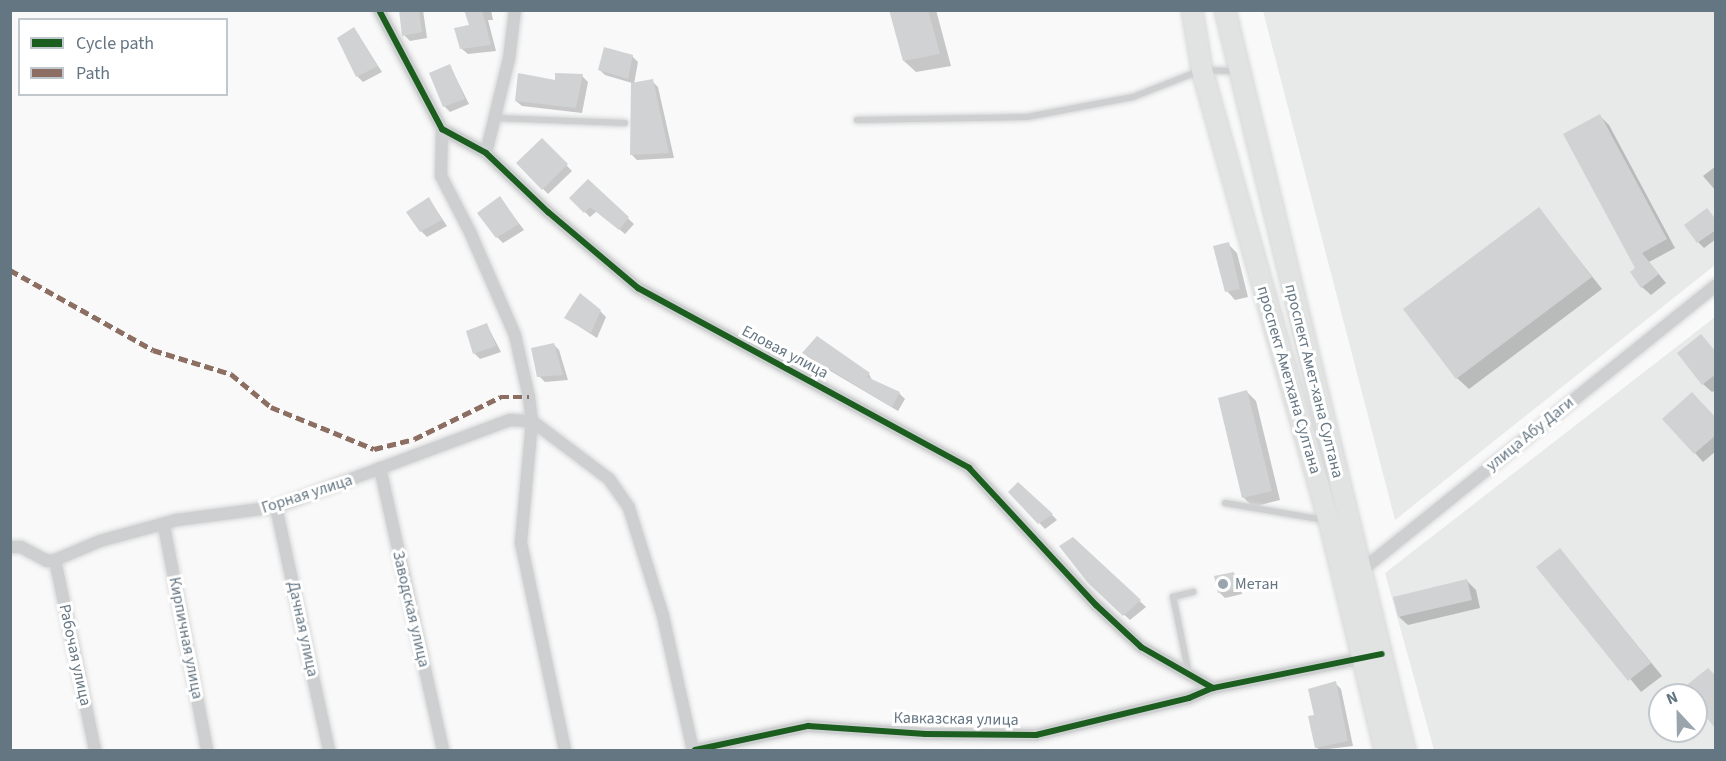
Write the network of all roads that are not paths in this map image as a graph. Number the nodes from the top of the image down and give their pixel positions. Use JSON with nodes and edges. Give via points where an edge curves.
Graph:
{"nodes":[{"id":1,"x":380,"y":10,"type":"edge"},
{"id":2,"x":515,"y":10,"type":"edge"},
{"id":3,"x":1192,"y":10,"type":"edge"},
{"id":4,"x":1225,"y":10,"type":"edge"},
{"id":5,"x":1202,"y":70,"type":"junction"},
{"id":6,"x":1237,"y":71,"type":"junction"},
{"id":7,"x":495,"y":118,"type":"junction"},
{"id":8,"x":857,"y":120,"type":"dead end"},
{"id":9,"x":625,"y":123,"type":"dead end"},
{"id":10,"x":442,"y":129,"type":"junction"},
{"id":11,"x":486,"y":153,"type":"junction"},
{"id":12,"x":1716,"y":285,"type":"edge"},
{"id":13,"x":532,"y":421,"type":"junction"},
{"id":14,"x":380,"y":468,"type":"junction"},
{"id":15,"x":1225,"y":503,"type":"dead end"},
{"id":16,"x":276,"y":507,"type":"junction"},
{"id":17,"x":1329,"y":521,"type":"junction"},
{"id":18,"x":164,"y":526,"type":"junction"},
{"id":19,"x":1351,"y":527,"type":"junction"},
{"id":20,"x":10,"y":547,"type":"edge"},
{"id":21,"x":55,"y":560,"type":"junction"},
{"id":22,"x":1340,"y":568,"type":"junction"},
{"id":23,"x":1362,"y":570,"type":"junction"},
{"id":24,"x":1193,"y":592,"type":"dead end"},
{"id":25,"x":1372,"y":656,"type":"junction"},
{"id":26,"x":1189,"y":674,"type":"junction"},
{"id":27,"x":1213,"y":688,"type":"junction"},
{"id":28,"x":94,"y":750,"type":"edge"},
{"id":29,"x":207,"y":750,"type":"edge"},
{"id":30,"x":329,"y":750,"type":"edge"},
{"id":31,"x":443,"y":750,"type":"edge"},
{"id":32,"x":566,"y":750,"type":"edge"},
{"id":33,"x":694,"y":750,"type":"edge"},
{"id":34,"x":1385,"y":750,"type":"edge"},
{"id":35,"x":1405,"y":750,"type":"edge"}],
"edges":[{"from":1,"to":10,"type":"street"},
{"from":2,"to":7,"type":"street","via":[[509,59]]},
{"from":3,"to":5,"type":"main road","name":"проспект Аметхана Султана"},
{"from":4,"to":6,"type":"main road","name":"проспект Амет-хана Султана"},
{"from":5,"to":6,"type":"lane"},
{"from":5,"to":8,"type":"lane","via":[[1133,98],[1028,117]]},
{"from":5,"to":17,"type":"main road","name":"проспект Аметхана Султана"},
{"from":6,"to":19,"type":"main road","name":"проспект Амет-хана Султана"},
{"from":7,"to":9,"type":"lane"},
{"from":7,"to":11,"type":"street"},
{"from":10,"to":11,"type":"street","name":"Еловая улица"},
{"from":10,"to":13,"type":"street","via":[[441,176],[515,335]]},
{"from":11,"to":26,"type":"street","name":"Еловая улица","via":[[548,213],[638,288],[969,468],[1096,605],[1141,647]]},
{"from":12,"to":23,"type":"street","name":"улица Абу Даги"},
{"from":13,"to":14,"type":"street","name":"Горная улица","via":[[510,420]]},
{"from":13,"to":32,"type":"street","via":[[521,543]]},
{"from":13,"to":33,"type":"street","via":[[609,479],[629,508],[663,616]]},
{"from":14,"to":16,"type":"street","name":"Горная улица"},
{"from":14,"to":31,"type":"street","name":"Заводская улица"},
{"from":15,"to":17,"type":"lane"},
{"from":16,"to":18,"type":"street","name":"Горная улица","via":[[177,520]]},
{"from":16,"to":30,"type":"street","name":"Дачная улица"},
{"from":17,"to":19,"type":"lane"},
{"from":17,"to":22,"type":"main road","name":"проспект Аметхана Султана"},
{"from":18,"to":21,"type":"street","name":"Горная улица","via":[[99,541]]},
{"from":18,"to":29,"type":"street","name":"Кирпичная улица"},
{"from":19,"to":23,"type":"main road","name":"проспект Амет-хана Султана"},
{"from":20,"to":21,"type":"street","via":[[21,547],[47,561]]},
{"from":21,"to":28,"type":"street","name":"Рабочая улица"},
{"from":22,"to":23,"type":"street"},
{"from":22,"to":25,"type":"main road","name":"проспект Аметхана Султана"},
{"from":23,"to":25,"type":"main road","name":"проспект Амет-хана Султана"},
{"from":24,"to":26,"type":"lane","via":[[1173,597]]},
{"from":25,"to":27,"type":"street","name":"Кавказская улица"},
{"from":25,"to":34,"type":"main road","name":"проспект Аметхана Султана"},
{"from":25,"to":35,"type":"main road","name":"проспект Амет-хана Султана"},
{"from":26,"to":27,"type":"street","name":"Еловая улица"},
{"from":27,"to":33,"type":"street","name":"Кавказская улица","via":[[1189,698],[1036,735],[926,734],[808,726]]}]}
